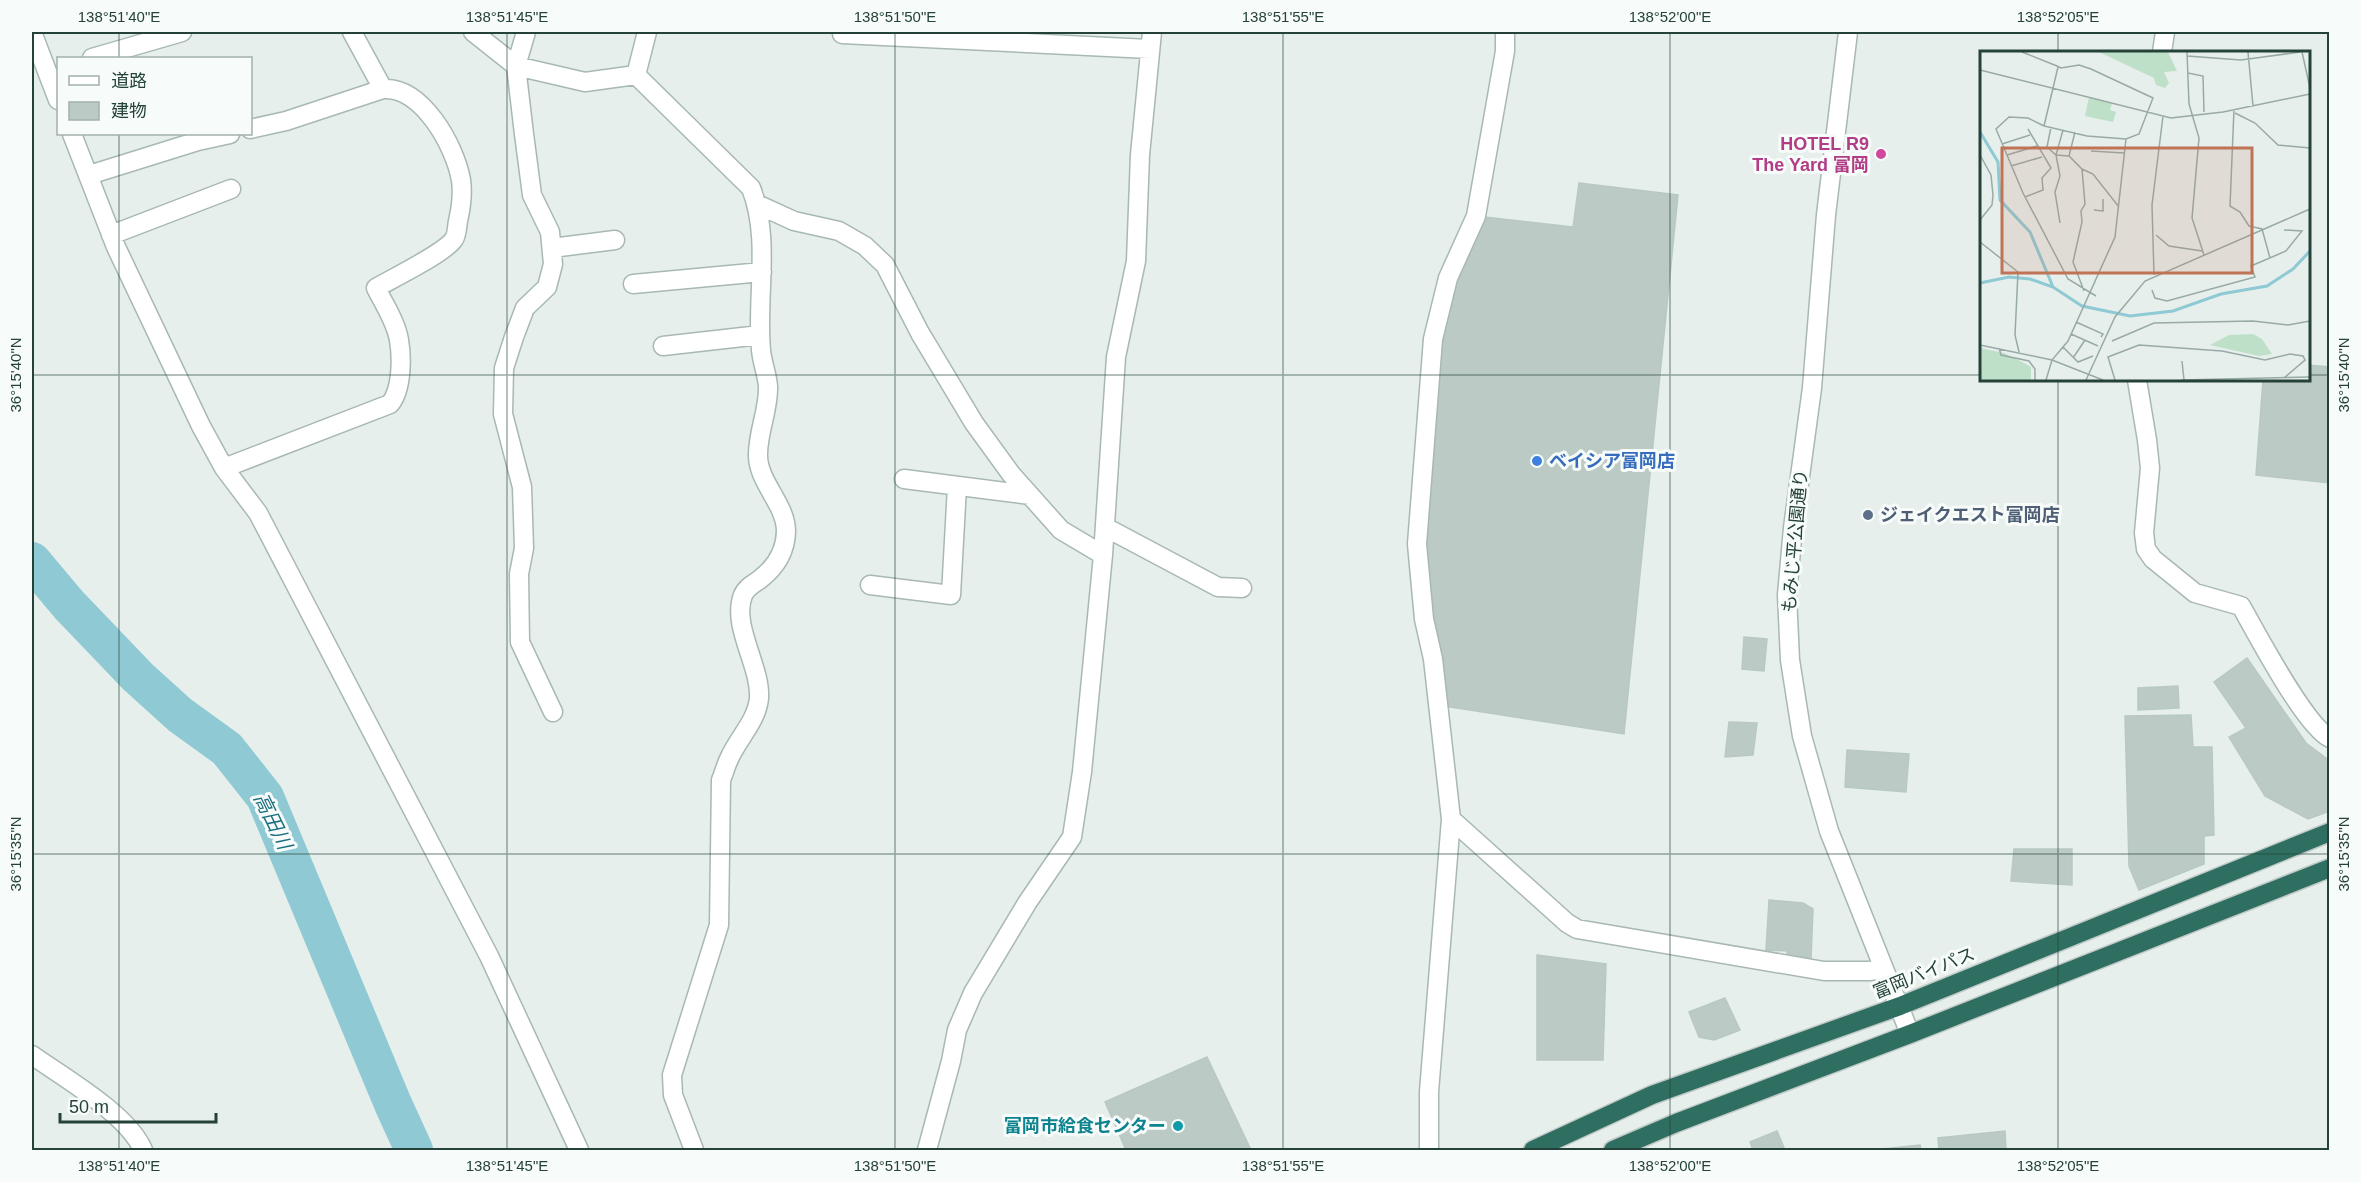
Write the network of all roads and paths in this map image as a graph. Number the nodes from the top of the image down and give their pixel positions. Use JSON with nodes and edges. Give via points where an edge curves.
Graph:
{"nodes":[{"id":1,"x":32,"y":32,"type":"edge"},
{"id":2,"x":182,"y":32,"type":"edge"},
{"id":3,"x":352,"y":32,"type":"edge"},
{"id":4,"x":473,"y":32,"type":"edge"},
{"id":5,"x":526,"y":32,"type":"edge"},
{"id":6,"x":647,"y":32,"type":"edge"},
{"id":7,"x":1505,"y":32,"type":"edge"},
{"id":8,"x":1848,"y":32,"type":"edge"},
{"id":9,"x":2165,"y":32,"type":"edge"},
{"id":10,"x":842,"y":34,"type":"dead end"},
{"id":11,"x":1151,"y":40,"type":"edge"},
{"id":12,"x":2162,"y":51,"type":"edge"},
{"id":13,"x":95,"y":57,"type":"edge"},
{"id":14,"x":516,"y":66,"type":"junction"},
{"id":15,"x":53,"y":70,"type":"edge"},
{"id":16,"x":636,"y":75,"type":"junction"},
{"id":17,"x":383,"y":88,"type":"junction"},
{"id":18,"x":57,"y":94,"type":"edge"},
{"id":19,"x":252,"y":129,"type":"edge"},
{"id":20,"x":72,"y":135,"type":"edge"},
{"id":21,"x":225,"y":135,"type":"edge"},
{"id":22,"x":89,"y":175,"type":"junction"},
{"id":23,"x":231,"y":189,"type":"dead end"},
{"id":24,"x":757,"y":204,"type":"junction"},
{"id":25,"x":111,"y":235,"type":"junction"},
{"id":26,"x":615,"y":240,"type":"dead end"},
{"id":27,"x":552,"y":249,"type":"junction"},
{"id":28,"x":762,"y":272,"type":"junction"},
{"id":29,"x":633,"y":284,"type":"dead end"},
{"id":30,"x":760,"y":335,"type":"junction"},
{"id":31,"x":663,"y":346,"type":"dead end"},
{"id":32,"x":2137,"y":381,"type":"edge"},
{"id":33,"x":224,"y":468,"type":"junction"},
{"id":34,"x":904,"y":479,"type":"dead end"},
{"id":35,"x":957,"y":486,"type":"junction"},
{"id":36,"x":1030,"y":495,"type":"junction"},
{"id":37,"x":1105,"y":527,"type":"junction"},
{"id":38,"x":1103,"y":555,"type":"junction"},
{"id":39,"x":870,"y":585,"type":"dead end"},
{"id":40,"x":1242,"y":588,"type":"dead end"},
{"id":41,"x":553,"y":712,"type":"dead end"},
{"id":42,"x":2330,"y":738,"type":"edge"},
{"id":43,"x":1451,"y":819,"type":"junction"},
{"id":44,"x":2330,"y":832,"type":"edge"},
{"id":45,"x":2330,"y":868,"type":"edge"},
{"id":46,"x":1883,"y":969,"type":"junction"},
{"id":47,"x":1900,"y":1006,"type":"junction"},
{"id":48,"x":1910,"y":1034,"type":"junction"},
{"id":49,"x":32,"y":1055,"type":"edge"},
{"id":50,"x":143,"y":1150,"type":"edge"},
{"id":51,"x":579,"y":1150,"type":"edge"},
{"id":52,"x":694,"y":1150,"type":"edge"},
{"id":53,"x":927,"y":1150,"type":"edge"},
{"id":54,"x":1429,"y":1150,"type":"edge"},
{"id":55,"x":1533,"y":1150,"type":"edge"},
{"id":56,"x":1613,"y":1150,"type":"edge"}],
"edges":[{"from":1,"to":15,"type":"street"},
{"from":2,"to":13,"type":"street"},
{"from":3,"to":17,"type":"street"},
{"from":4,"to":14,"type":"street"},
{"from":5,"to":14,"type":"street"},
{"from":6,"to":16,"type":"street"},
{"from":7,"to":43,"type":"street","via":[[1476,216],[1448,278],[1433,339],[1417,544]]},
{"from":8,"to":46,"type":"street","name":"もみじ平公園通り","via":[[1787,595],[1790,660],[1802,736],[1829,831]]},
{"from":9,"to":12,"type":"street"},
{"from":10,"to":11,"type":"street"},
{"from":11,"to":37,"type":"street","via":[[1140,155],[1136,261],[1116,357]]},
{"from":14,"to":16,"type":"street","via":[[585,82]]},
{"from":14,"to":27,"type":"street","via":[[532,195],[550,232]]},
{"from":15,"to":18,"type":"street"},
{"from":16,"to":24,"type":"street","via":[[751,188]]},
{"from":17,"to":19,"type":"street"},
{"from":17,"to":33,"type":"street","via":[[403,92],[439,127],[455,159],[462,193],[454,238],[376,288],[399,340],[400,384],[396,397],[390,404]]},
{"from":20,"to":22,"type":"street"},
{"from":21,"to":22,"type":"street"},
{"from":22,"to":25,"type":"street"},
{"from":23,"to":25,"type":"street"},
{"from":24,"to":28,"type":"street"},
{"from":24,"to":36,"type":"street","via":[[794,221],[839,231],[865,246],[885,265],[920,333],[975,423]]},
{"from":25,"to":33,"type":"street"},
{"from":26,"to":27,"type":"street"},
{"from":27,"to":41,"type":"street","via":[[547,287],[525,308],[504,368],[503,414],[522,487],[525,548],[519,574],[520,642]]},
{"from":28,"to":29,"type":"street"},
{"from":28,"to":30,"type":"street"},
{"from":30,"to":31,"type":"street"},
{"from":30,"to":52,"type":"street","via":[[768,386],[758,453],[760,471],[776,499],[786,529],[774,568],[749,586],[743,596],[743,632],[759,697],[756,711],[721,780],[719,926],[672,1075],[673,1095]]},
{"from":32,"to":42,"type":"street","via":[[2150,468],[2146,549],[2195,593],[2241,606],[2312,723]]},
{"from":33,"to":51,"type":"street","via":[[258,513],[489,956]]},
{"from":34,"to":35,"type":"street"},
{"from":35,"to":36,"type":"street"},
{"from":35,"to":39,"type":"street","via":[[951,595]]},
{"from":36,"to":38,"type":"street","via":[[1061,530]]},
{"from":37,"to":38,"type":"street"},
{"from":37,"to":40,"type":"street","via":[[1218,587]]},
{"from":38,"to":53,"type":"street","via":[[1072,837],[973,993],[957,1030]]},
{"from":43,"to":46,"type":"street","via":[[1577,929],[1824,971]]},
{"from":43,"to":54,"type":"street","via":[[1429,1092]]},
{"from":44,"to":47,"type":"highway","name":"富岡バイパス"},
{"from":45,"to":48,"type":"highway"},
{"from":46,"to":47,"type":"street","name":"もみじ平公園通り"},
{"from":47,"to":48,"type":"street","name":"もみじ平公園通り"},
{"from":47,"to":55,"type":"highway","name":"富岡バイパス","via":[[1652,1095]]},
{"from":48,"to":56,"type":"highway"},
{"from":49,"to":50,"type":"street","via":[[117,1116]]}]}
